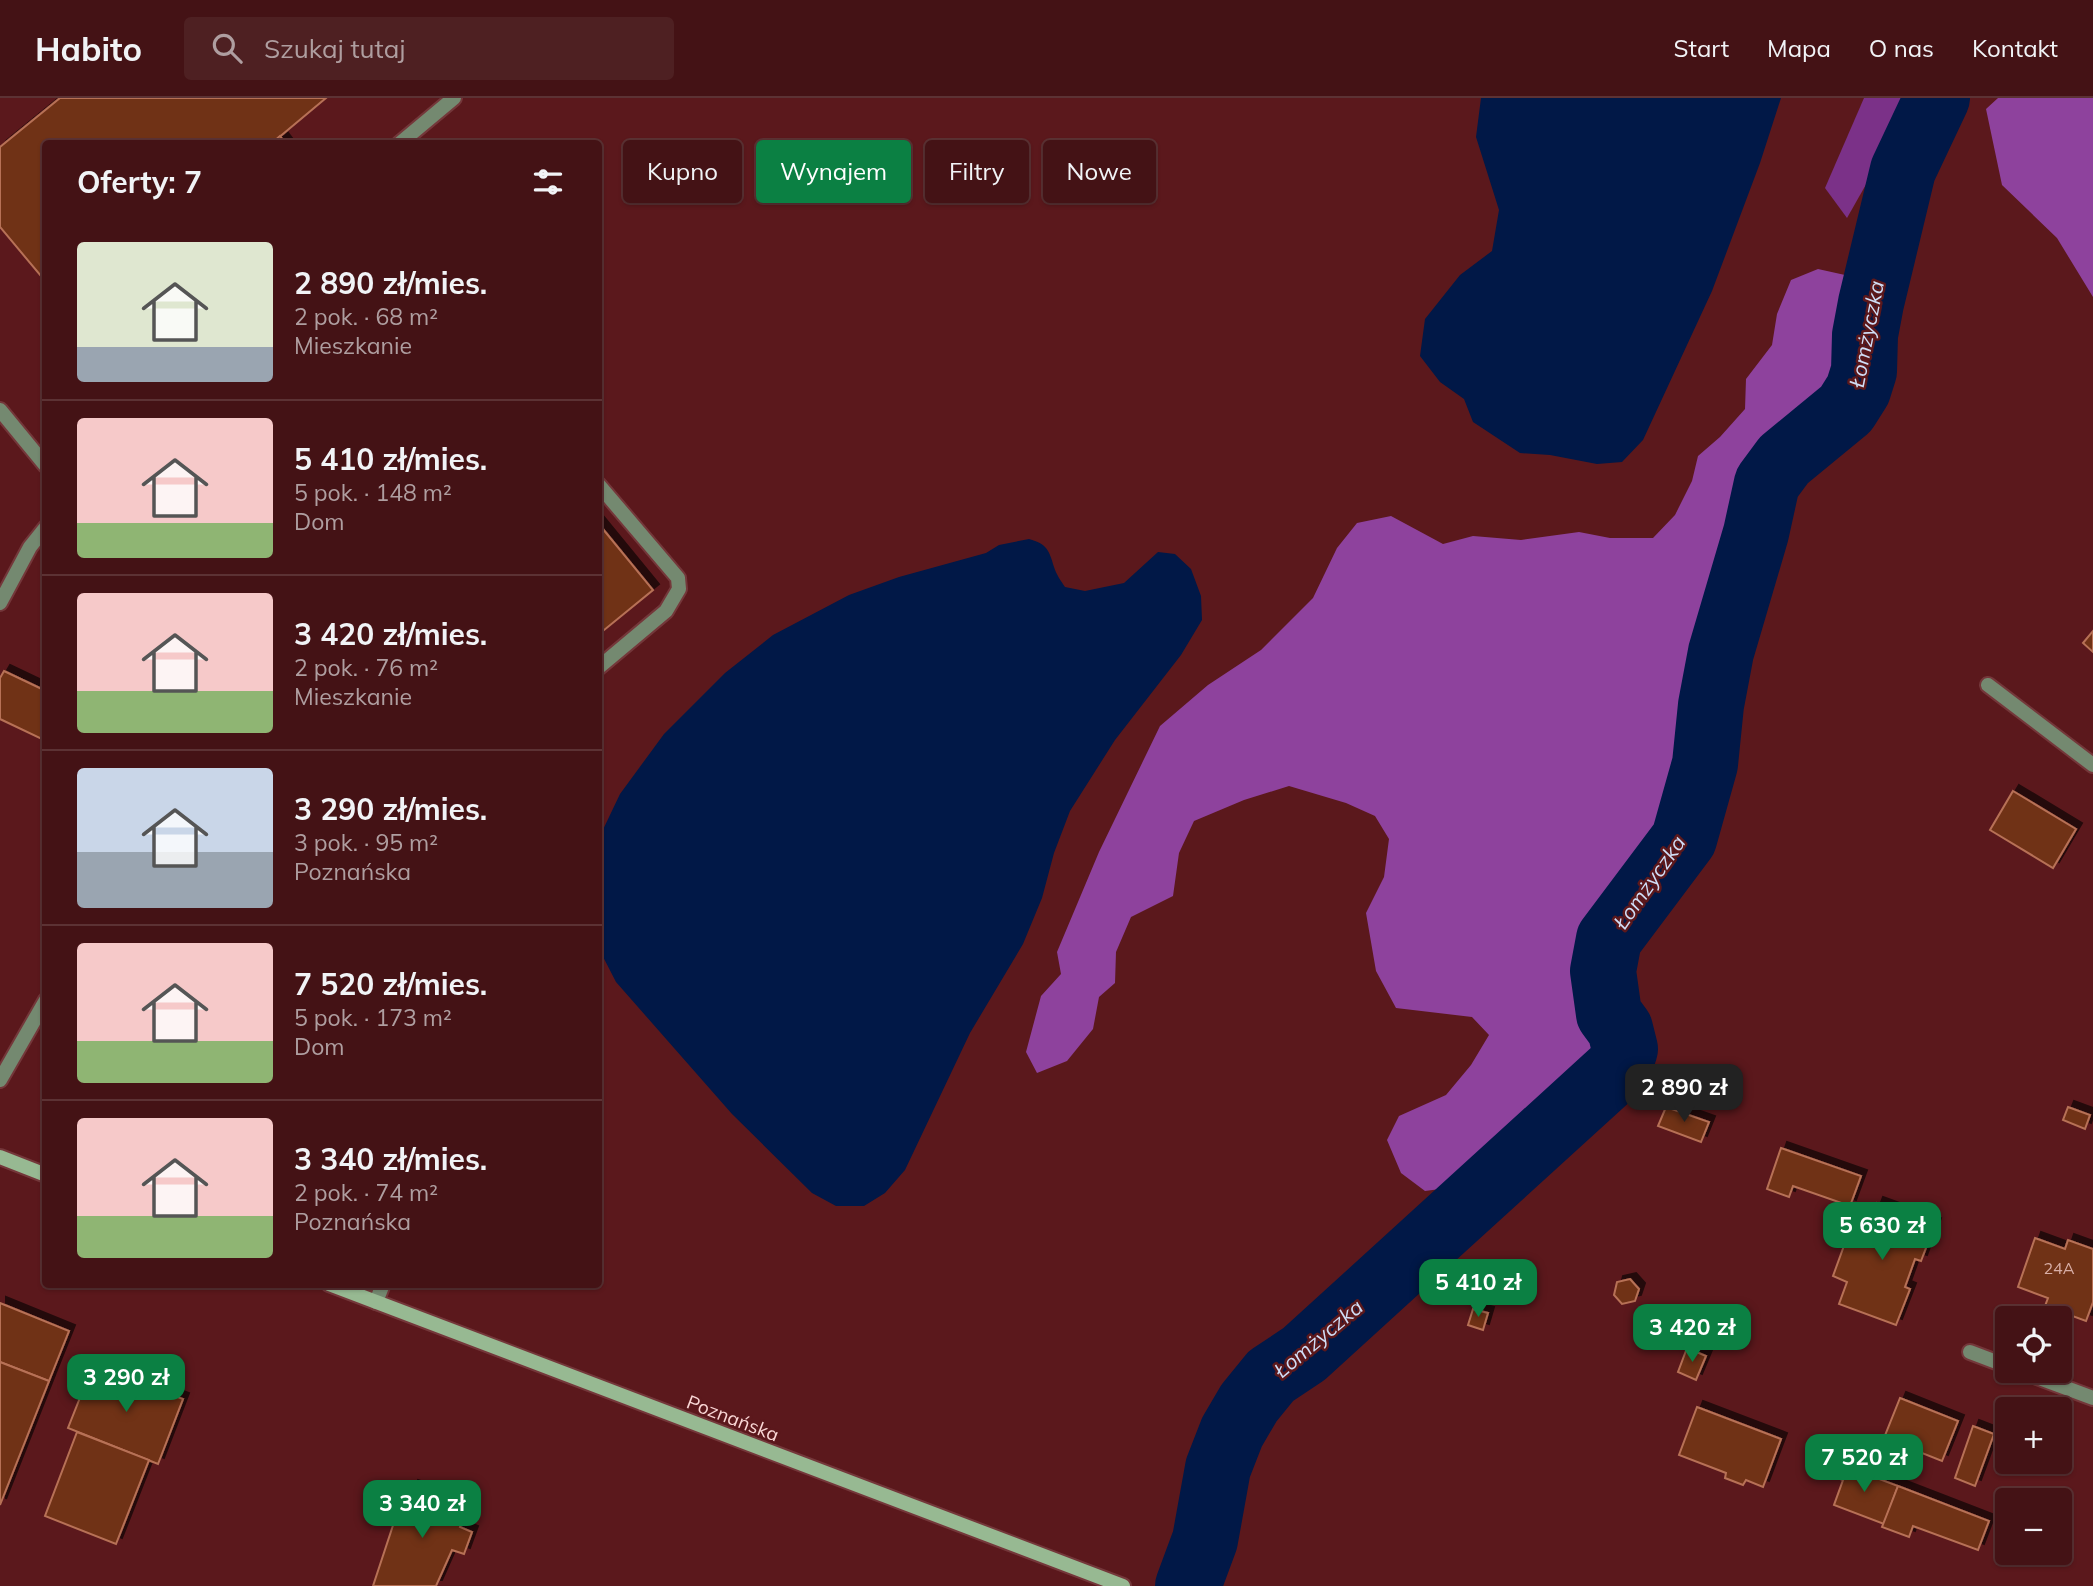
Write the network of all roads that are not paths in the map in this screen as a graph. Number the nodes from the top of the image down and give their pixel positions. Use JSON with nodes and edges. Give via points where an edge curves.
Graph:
{"nodes":[{"id":1,"x":454,"y":98,"type":"edge"},
{"id":2,"x":404,"y":140,"type":"edge"},
{"id":3,"x":0,"y":410,"type":"edge"},
{"id":4,"x":42,"y":461,"type":"edge"},
{"id":5,"x":602,"y":489,"type":"edge"},
{"id":6,"x":42,"y":532,"type":"edge"},
{"id":7,"x":0,"y":603,"type":"edge"},
{"id":8,"x":602,"y":665,"type":"edge"},
{"id":9,"x":1988,"y":685,"type":"dead end"},
{"id":10,"x":2093,"y":765,"type":"edge"},
{"id":11,"x":42,"y":1007,"type":"edge"},
{"id":12,"x":0,"y":1080,"type":"edge"},
{"id":13,"x":0,"y":1157,"type":"edge"},
{"id":14,"x":42,"y":1173,"type":"edge"},
{"id":15,"x":340,"y":1288,"type":"edge"},
{"id":16,"x":382,"y":1288,"type":"edge"},
{"id":17,"x":376,"y":1303,"type":"junction"},
{"id":18,"x":1970,"y":1352,"type":"dead end"},
{"id":19,"x":1995,"y":1361,"type":"edge"},
{"id":20,"x":2053,"y":1383,"type":"edge"},
{"id":21,"x":2093,"y":1398,"type":"edge"},
{"id":22,"x":1123,"y":1586,"type":"edge"}],
"edges":[{"from":1,"to":2,"type":"street"},
{"from":3,"to":4,"type":"street"},
{"from":5,"to":8,"type":"street","via":[[678,578],[679,589],[666,611]]},
{"from":6,"to":7,"type":"street"},
{"from":9,"to":10,"type":"street"},
{"from":11,"to":12,"type":"street"},
{"from":13,"to":14,"type":"main road"},
{"from":15,"to":17,"type":"main road","name":"Poznańska"},
{"from":16,"to":17,"type":"street"},
{"from":17,"to":22,"type":"main road","name":"Poznańska"},
{"from":18,"to":19,"type":"street"},
{"from":20,"to":21,"type":"street"}]}
